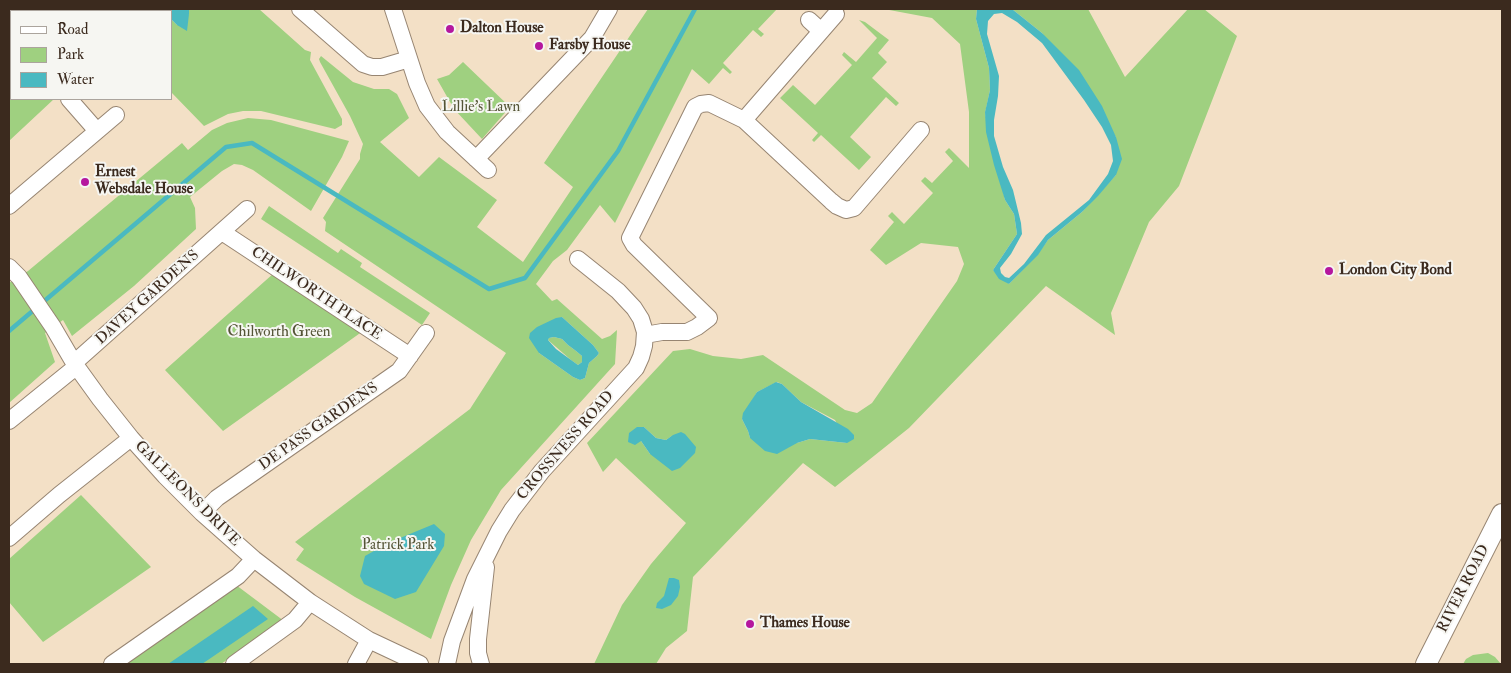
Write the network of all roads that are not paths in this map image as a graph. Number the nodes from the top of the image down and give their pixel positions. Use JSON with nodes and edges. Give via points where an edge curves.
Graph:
{"nodes":[{"id":1,"x":300,"y":9,"type":"edge"},
{"id":2,"x":393,"y":9,"type":"edge"},
{"id":3,"x":609,"y":9,"type":"edge"},
{"id":4,"x":836,"y":14,"type":"dead end"},
{"id":5,"x":409,"y":58,"type":"junction"},
{"id":6,"x":70,"y":100,"type":"edge"},
{"id":7,"x":116,"y":115,"type":"dead end"},
{"id":8,"x":744,"y":120,"type":"junction"},
{"id":9,"x":921,"y":130,"type":"dead end"},
{"id":10,"x":97,"y":131,"type":"junction"},
{"id":11,"x":9,"y":206,"type":"edge"},
{"id":12,"x":247,"y":209,"type":"dead end"},
{"id":13,"x":222,"y":232,"type":"junction"},
{"id":14,"x":578,"y":259,"type":"dead end"},
{"id":15,"x":14,"y":272,"type":"edge"},
{"id":16,"x":426,"y":333,"type":"dead end"},
{"id":17,"x":644,"y":334,"type":"junction"},
{"id":18,"x":410,"y":356,"type":"junction"},
{"id":19,"x":76,"y":365,"type":"junction"},
{"id":20,"x":9,"y":421,"type":"edge"},
{"id":21,"x":131,"y":438,"type":"junction"},
{"id":22,"x":202,"y":513,"type":"junction"},
{"id":23,"x":1502,"y":514,"type":"edge"},
{"id":24,"x":9,"y":538,"type":"edge"},
{"id":25,"x":488,"y":553,"type":"junction"},
{"id":26,"x":254,"y":559,"type":"junction"},
{"id":27,"x":310,"y":602,"type":"junction"},
{"id":28,"x":370,"y":640,"type":"junction"},
{"id":29,"x":112,"y":664,"type":"edge"},
{"id":30,"x":234,"y":664,"type":"edge"},
{"id":31,"x":356,"y":664,"type":"edge"},
{"id":32,"x":420,"y":664,"type":"edge"},
{"id":33,"x":447,"y":664,"type":"edge"},
{"id":34,"x":481,"y":664,"type":"edge"},
{"id":35,"x":1426,"y":664,"type":"edge"}],
"edges":[{"from":1,"to":5,"type":"street","via":[[363,64],[382,67]]},
{"from":2,"to":5,"type":"street"},
{"from":3,"to":5,"type":"street","via":[[592,38],[482,165],[447,132],[427,106]]},
{"from":4,"to":8,"type":"street","via":[[815,25]]},
{"from":6,"to":10,"type":"street"},
{"from":7,"to":10,"type":"street"},
{"from":8,"to":9,"type":"street","via":[[831,201],[846,210],[854,208]]},
{"from":8,"to":17,"type":"street","via":[[709,103],[695,107],[630,238],[709,318],[687,332]]},
{"from":10,"to":11,"type":"street"},
{"from":12,"to":13,"type":"street","name":"DAVEY GARDENS"},
{"from":13,"to":18,"type":"street","name":"CHILWORTH PLACE"},
{"from":13,"to":19,"type":"street","name":"DAVEY GARDENS"},
{"from":14,"to":17,"type":"street","name":"CROSSNESS ROAD","via":[[634,308],[641,319]]},
{"from":15,"to":19,"type":"street","name":"GALLEONS DRIVE"},
{"from":16,"to":18,"type":"street","name":"DE PASS GARDENS"},
{"from":17,"to":25,"type":"street","name":"CROSSNESS ROAD","via":[[642,357],[636,368],[527,490]]},
{"from":18,"to":22,"type":"street","name":"DE PASS GARDENS","via":[[399,371],[217,498]]},
{"from":19,"to":20,"type":"street","name":"DAVEY GARDENS"},
{"from":19,"to":21,"type":"street","name":"GALLEONS DRIVE"},
{"from":21,"to":22,"type":"street","name":"GALLEONS DRIVE"},
{"from":21,"to":24,"type":"street"},
{"from":22,"to":26,"type":"street","name":"GALLEONS DRIVE"},
{"from":23,"to":35,"type":"street","name":"RIVER ROAD"},
{"from":25,"to":33,"type":"street","name":"CROSSNESS ROAD","via":[[452,641]]},
{"from":25,"to":34,"type":"street","via":[[478,632]]},
{"from":26,"to":27,"type":"street","name":"GALLEONS DRIVE"},
{"from":26,"to":29,"type":"street","via":[[238,576]]},
{"from":27,"to":28,"type":"street","name":"GALLEONS DRIVE"},
{"from":27,"to":30,"type":"street","via":[[295,620]]},
{"from":28,"to":31,"type":"street"},
{"from":28,"to":32,"type":"street","name":"GALLEONS DRIVE"}]}
